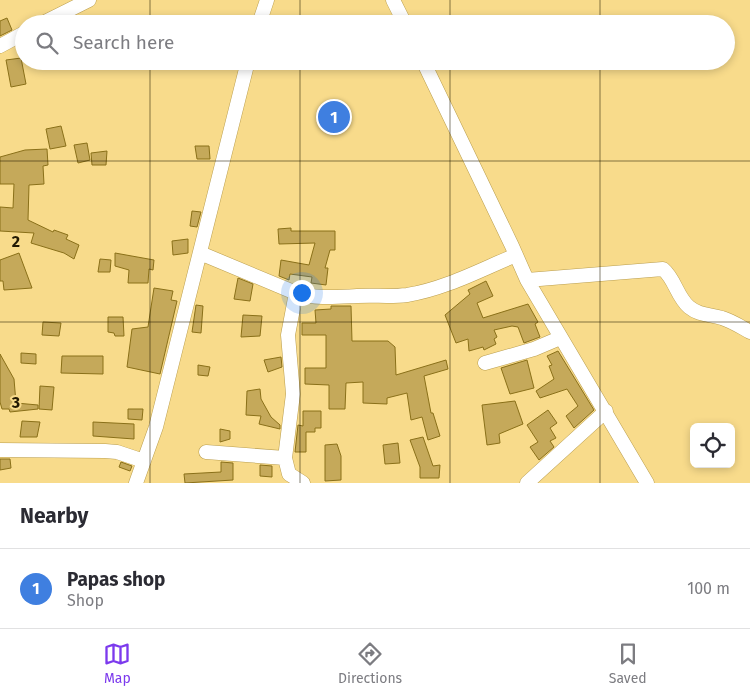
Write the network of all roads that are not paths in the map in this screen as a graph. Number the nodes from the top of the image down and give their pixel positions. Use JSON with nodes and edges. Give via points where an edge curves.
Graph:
{"nodes":[{"id":1,"x":89,"y":0,"type":"edge"},
{"id":2,"x":267,"y":0,"type":"edge"},
{"id":3,"x":396,"y":1,"type":"edge"},
{"id":4,"x":59,"y":15,"type":"edge"},
{"id":5,"x":262,"y":15,"type":"edge"},
{"id":6,"x":401,"y":15,"type":"edge"},
{"id":7,"x":15,"y":38,"type":"edge"},
{"id":8,"x":0,"y":46,"type":"edge"},
{"id":9,"x":246,"y":70,"type":"edge"},
{"id":10,"x":427,"y":70,"type":"edge"},
{"id":11,"x":200,"y":253,"type":"junction"},
{"id":12,"x":516,"y":255,"type":"junction"},
{"id":13,"x":527,"y":280,"type":"junction"},
{"id":14,"x":296,"y":293,"type":"junction"},
{"id":15,"x":750,"y":332,"type":"edge"},
{"id":16,"x":560,"y":338,"type":"junction"},
{"id":17,"x":484,"y":363,"type":"dead end"},
{"id":18,"x":606,"y":411,"type":"junction"},
{"id":19,"x":0,"y":450,"type":"edge"},
{"id":20,"x":206,"y":452,"type":"dead end"},
{"id":21,"x":285,"y":458,"type":"junction"},
{"id":22,"x":144,"y":461,"type":"junction"},
{"id":23,"x":136,"y":483,"type":"edge"},
{"id":24,"x":303,"y":483,"type":"edge"},
{"id":25,"x":527,"y":483,"type":"edge"},
{"id":26,"x":647,"y":483,"type":"edge"}],
"edges":[{"from":1,"to":4,"type":"street"},
{"from":2,"to":5,"type":"street"},
{"from":3,"to":6,"type":"street"},
{"from":7,"to":8,"type":"street"},
{"from":9,"to":11,"type":"street"},
{"from":10,"to":12,"type":"street"},
{"from":11,"to":14,"type":"street"},
{"from":11,"to":22,"type":"street","via":[[156,427]]},
{"from":12,"to":13,"type":"street"},
{"from":12,"to":14,"type":"street","via":[[464,277],[407,295],[335,297]]},
{"from":13,"to":15,"type":"street","via":[[663,269],[680,297],[691,308],[704,316],[723,318]]},
{"from":13,"to":16,"type":"street"},
{"from":14,"to":21,"type":"street","via":[[289,323],[293,394]]},
{"from":16,"to":17,"type":"street"},
{"from":16,"to":18,"type":"street"},
{"from":18,"to":25,"type":"street"},
{"from":18,"to":26,"type":"street"},
{"from":19,"to":22,"type":"street","via":[[105,450]]},
{"from":20,"to":21,"type":"street"},
{"from":21,"to":24,"type":"street","via":[[289,474]]},
{"from":22,"to":23,"type":"street"}]}
